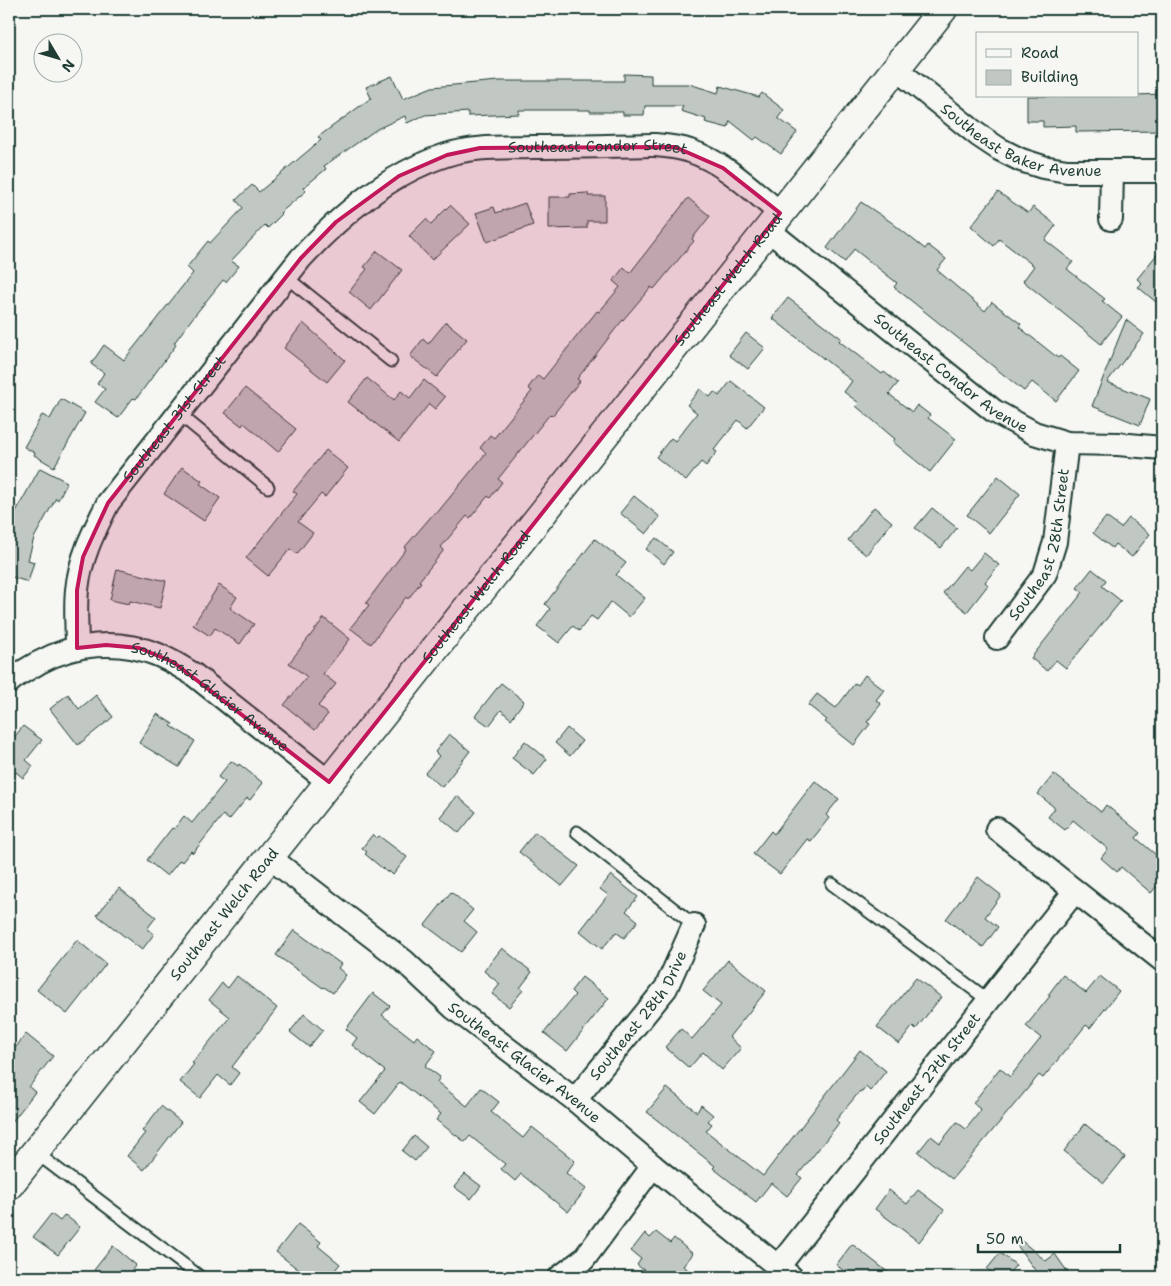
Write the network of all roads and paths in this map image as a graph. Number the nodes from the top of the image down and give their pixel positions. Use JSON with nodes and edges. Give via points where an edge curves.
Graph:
{"nodes":[{"id":1,"x":942,"y":9,"type":"edge"},
{"id":2,"x":895,"y":68,"type":"junction"},
{"id":3,"x":1112,"y":171,"type":"junction"},
{"id":4,"x":1162,"y":171,"type":"edge"},
{"id":5,"x":399,"y":176,"type":"joint"},
{"id":6,"x":1111,"y":219,"type":"dead end"},
{"id":7,"x":774,"y":221,"type":"junction"},
{"id":8,"x":286,"y":277,"type":"junction"},
{"id":9,"x":391,"y":361,"type":"dead end"},
{"id":10,"x":178,"y":414,"type":"junction"},
{"id":11,"x":1068,"y":443,"type":"junction"},
{"id":12,"x":1162,"y":448,"type":"edge"},
{"id":13,"x":268,"y":487,"type":"dead end"},
{"id":14,"x":997,"y":638,"type":"dead end"},
{"id":15,"x":77,"y":648,"type":"junction"},
{"id":16,"x":9,"y":682,"type":"edge"},
{"id":17,"x":329,"y":782,"type":"junction"},
{"id":18,"x":997,"y":829,"type":"dead end"},
{"id":19,"x":577,"y":832,"type":"dead end"},
{"id":20,"x":269,"y":857,"type":"junction"},
{"id":21,"x":832,"y":884,"type":"dead end"},
{"id":22,"x":1075,"y":891,"type":"junction"},
{"id":23,"x":694,"y":925,"type":"joint"},
{"id":24,"x":1162,"y":960,"type":"edge"},
{"id":25,"x":988,"y":1000,"type":"junction"},
{"id":26,"x":575,"y":1100,"type":"junction"},
{"id":27,"x":35,"y":1152,"type":"junction"},
{"id":28,"x":653,"y":1166,"type":"junction"},
{"id":29,"x":9,"y":1184,"type":"edge"},
{"id":30,"x":785,"y":1272,"type":"edge"},
{"id":31,"x":200,"y":1277,"type":"edge"},
{"id":32,"x":560,"y":1277,"type":"edge"}],
"edges":[{"from":1,"to":2,"type":"street","name":"Southeast Welch Road"},
{"from":2,"to":3,"type":"street","name":"Southeast Baker Avenue","via":[[978,135],[1021,160],[1067,171]]},
{"from":2,"to":7,"type":"street","name":"Southeast Welch Road"},
{"from":3,"to":4,"type":"street","name":"Southeast Baker Avenue"},
{"from":3,"to":6,"type":"street"},
{"from":5,"to":7,"type":"street","name":"Southeast Condor Street","via":[[447,155],[480,148],[665,146],[691,151],[723,168]]},
{"from":5,"to":8,"type":"street","name":"Southeast 31st Street","via":[[336,222]]},
{"from":7,"to":11,"type":"street","name":"Southeast Condor Avenue","via":[[994,411],[1034,433]]},
{"from":7,"to":17,"type":"street","name":"Southeast Welch Road"},
{"from":8,"to":9,"type":"lane"},
{"from":8,"to":10,"type":"street","name":"Southeast 31st Street"},
{"from":10,"to":13,"type":"lane"},
{"from":10,"to":15,"type":"street","name":"Southeast 31st Street","via":[[108,503],[94,531],[84,556],[77,590]]},
{"from":11,"to":12,"type":"street","name":"Southeast Condor Avenue"},
{"from":11,"to":14,"type":"street","name":"Southeast 28th Street","via":[[1056,542],[1045,574]]},
{"from":15,"to":16,"type":"street","via":[[54,654]]},
{"from":15,"to":17,"type":"street","name":"Southeast Glacier Avenue","via":[[106,645],[139,648],[173,662],[193,674]]},
{"from":17,"to":20,"type":"street","name":"Southeast Welch Road"},
{"from":18,"to":22,"type":"street"},
{"from":19,"to":23,"type":"lane"},
{"from":20,"to":26,"type":"street","name":"Southeast Glacier Avenue","via":[[404,961],[454,1008]]},
{"from":20,"to":27,"type":"street","name":"Southeast Welch Road"},
{"from":21,"to":25,"type":"lane"},
{"from":22,"to":24,"type":"street"},
{"from":22,"to":25,"type":"street","name":"Southeast 27th Street"},
{"from":23,"to":26,"type":"street","name":"Southeast 28th Drive","via":[[666,988]]},
{"from":25,"to":30,"type":"street","name":"Southeast 27th Street"},
{"from":26,"to":28,"type":"street","name":"Southeast Glacier Avenue"},
{"from":27,"to":29,"type":"street","name":"Southeast Welch Road"},
{"from":27,"to":31,"type":"lane"},
{"from":28,"to":30,"type":"street","name":"Southeast Glacier Avenue"},
{"from":28,"to":32,"type":"street","via":[[584,1259]]}]}
